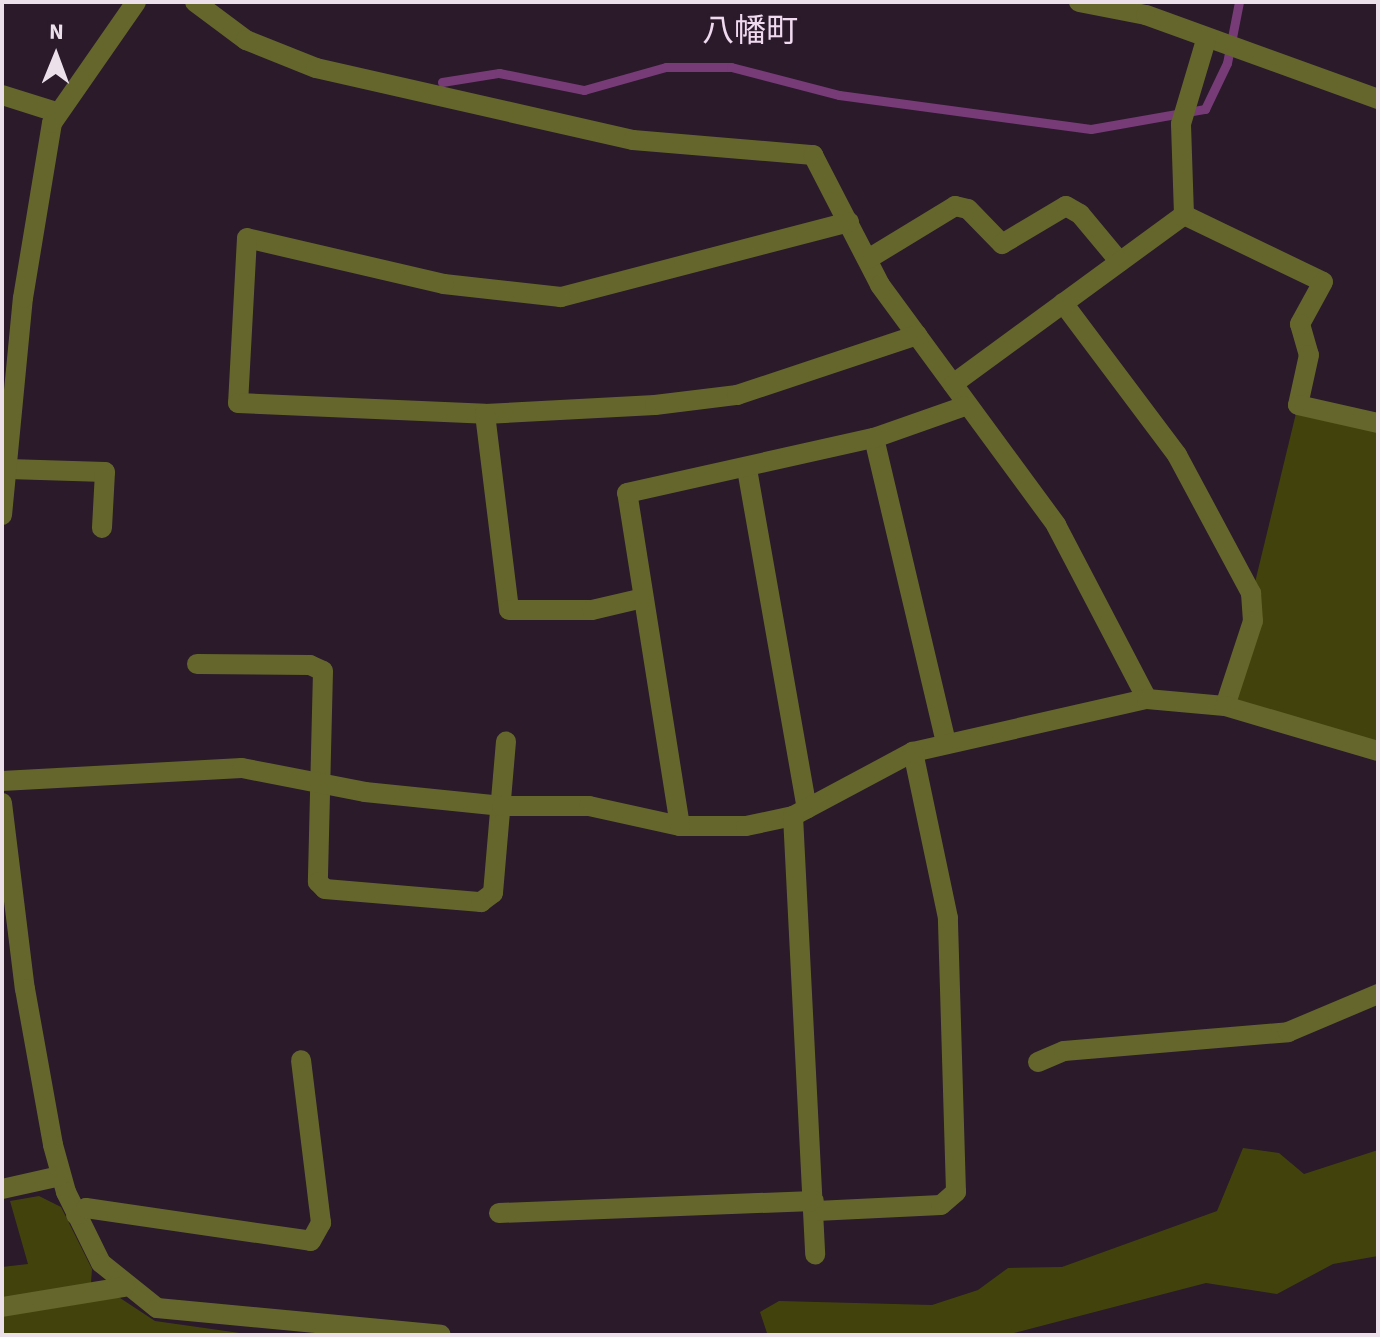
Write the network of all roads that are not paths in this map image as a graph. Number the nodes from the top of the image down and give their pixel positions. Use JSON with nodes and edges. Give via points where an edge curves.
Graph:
{"nodes":[{"id":1,"x":136,"y":2,"type":"edge"},
{"id":2,"x":195,"y":2,"type":"edge"},
{"id":3,"x":1079,"y":2,"type":"edge"},
{"id":4,"x":1206,"y":40,"type":"junction"},
{"id":5,"x":2,"y":95,"type":"edge"},
{"id":6,"x":1378,"y":99,"type":"edge"},
{"id":7,"x":56,"y":112,"type":"junction"},
{"id":8,"x":1184,"y":215,"type":"junction"},
{"id":9,"x":849,"y":222,"type":"junction"},
{"id":10,"x":868,"y":259,"type":"junction"},
{"id":11,"x":1120,"y":262,"type":"junction"},
{"id":12,"x":1063,"y":303,"type":"junction"},
{"id":13,"x":917,"y":335,"type":"junction"},
{"id":14,"x":953,"y":384,"type":"junction"},
{"id":15,"x":965,"y":406,"type":"junction"},
{"id":16,"x":485,"y":414,"type":"junction"},
{"id":17,"x":1378,"y":423,"type":"edge"},
{"id":18,"x":874,"y":438,"type":"junction"},
{"id":19,"x":8,"y":469,"type":"junction"},
{"id":20,"x":747,"y":469,"type":"junction"},
{"id":21,"x":2,"y":515,"type":"edge"},
{"id":22,"x":102,"y":528,"type":"dead end"},
{"id":23,"x":643,"y":598,"type":"junction"},
{"id":24,"x":197,"y":664,"type":"dead end"},
{"id":25,"x":1147,"y":699,"type":"junction"},
{"id":26,"x":1225,"y":706,"type":"junction"},
{"id":27,"x":506,"y":742,"type":"dead end"},
{"id":28,"x":946,"y":742,"type":"junction"},
{"id":29,"x":1378,"y":751,"type":"edge"},
{"id":30,"x":913,"y":752,"type":"junction"},
{"id":31,"x":2,"y":781,"type":"edge"},
{"id":32,"x":325,"y":781,"type":"junction"},
{"id":33,"x":2,"y":803,"type":"edge"},
{"id":34,"x":502,"y":806,"type":"junction"},
{"id":35,"x":800,"y":813,"type":"junction"},
{"id":36,"x":680,"y":826,"type":"junction"},
{"id":37,"x":1378,"y":994,"type":"edge"},
{"id":38,"x":301,"y":1060,"type":"dead end"},
{"id":39,"x":1038,"y":1062,"type":"dead end"},
{"id":40,"x":60,"y":1176,"type":"junction"},
{"id":41,"x":2,"y":1189,"type":"edge"},
{"id":42,"x":815,"y":1206,"type":"junction"},
{"id":43,"x":499,"y":1213,"type":"dead end"},
{"id":44,"x":76,"y":1215,"type":"junction"},
{"id":45,"x":815,"y":1254,"type":"dead end"},
{"id":46,"x":124,"y":1287,"type":"junction"},
{"id":47,"x":2,"y":1307,"type":"edge"},
{"id":48,"x":441,"y":1335,"type":"edge"}],
"edges":[{"from":1,"to":7,"type":"street"},
{"from":2,"to":9,"type":"street","via":[[246,40],[316,68],[633,140],[813,155]]},
{"from":3,"to":4,"type":"street","via":[[1146,15]]},
{"from":4,"to":6,"type":"street"},
{"from":4,"to":8,"type":"street","via":[[1181,124]]},
{"from":5,"to":7,"type":"street"},
{"from":7,"to":19,"type":"street","via":[[23,298]]},
{"from":8,"to":11,"type":"street"},
{"from":8,"to":17,"type":"street","via":[[1323,282],[1300,324],[1309,355],[1298,405]]},
{"from":9,"to":10,"type":"street"},
{"from":9,"to":16,"type":"street","via":[[561,297],[444,284],[247,238],[238,403]]},
{"from":10,"to":11,"type":"street","via":[[955,206],[968,209],[1002,244],[1066,206]]},
{"from":10,"to":13,"type":"street"},
{"from":11,"to":12,"type":"street"},
{"from":12,"to":14,"type":"street"},
{"from":12,"to":26,"type":"street","via":[[1177,455],[1251,593],[1253,621]]},
{"from":13,"to":14,"type":"street"},
{"from":13,"to":16,"type":"street","via":[[737,395]]},
{"from":14,"to":15,"type":"street"},
{"from":15,"to":18,"type":"street"},
{"from":15,"to":25,"type":"street","via":[[1056,525]]},
{"from":16,"to":23,"type":"street","via":[[509,610],[592,610]]},
{"from":18,"to":20,"type":"street"},
{"from":18,"to":28,"type":"street"},
{"from":19,"to":21,"type":"street"},
{"from":19,"to":22,"type":"street","via":[[105,472]]},
{"from":20,"to":23,"type":"street","via":[[627,493]]},
{"from":20,"to":35,"type":"street"},
{"from":23,"to":36,"type":"street"},
{"from":24,"to":32,"type":"street","via":[[310,665],[323,671]]},
{"from":25,"to":26,"type":"street"},
{"from":25,"to":28,"type":"street"},
{"from":26,"to":29,"type":"street"},
{"from":27,"to":34,"type":"street"},
{"from":28,"to":30,"type":"street"},
{"from":30,"to":35,"type":"street"},
{"from":30,"to":42,"type":"street","via":[[948,918],[956,1192],[941,1205]]},
{"from":31,"to":32,"type":"street","via":[[242,768]]},
{"from":32,"to":34,"type":"street"},
{"from":32,"to":34,"type":"street","via":[[318,882],[325,889],[481,902],[493,893]]},
{"from":33,"to":40,"type":"street","via":[[25,989]]},
{"from":34,"to":36,"type":"street","via":[[589,806]]},
{"from":35,"to":36,"type":"street","via":[[746,826]]},
{"from":35,"to":42,"type":"street"},
{"from":37,"to":39,"type":"street","via":[[1288,1032],[1064,1051]]},
{"from":38,"to":44,"type":"street","via":[[321,1223],[311,1241],[86,1208]]},
{"from":40,"to":41,"type":"street"},
{"from":40,"to":44,"type":"street"},
{"from":42,"to":43,"type":"street"},
{"from":42,"to":45,"type":"street"},
{"from":44,"to":46,"type":"street","via":[[101,1263]]},
{"from":46,"to":47,"type":"street"},
{"from":46,"to":48,"type":"street","via":[[157,1308],[197,1316]]}]}
